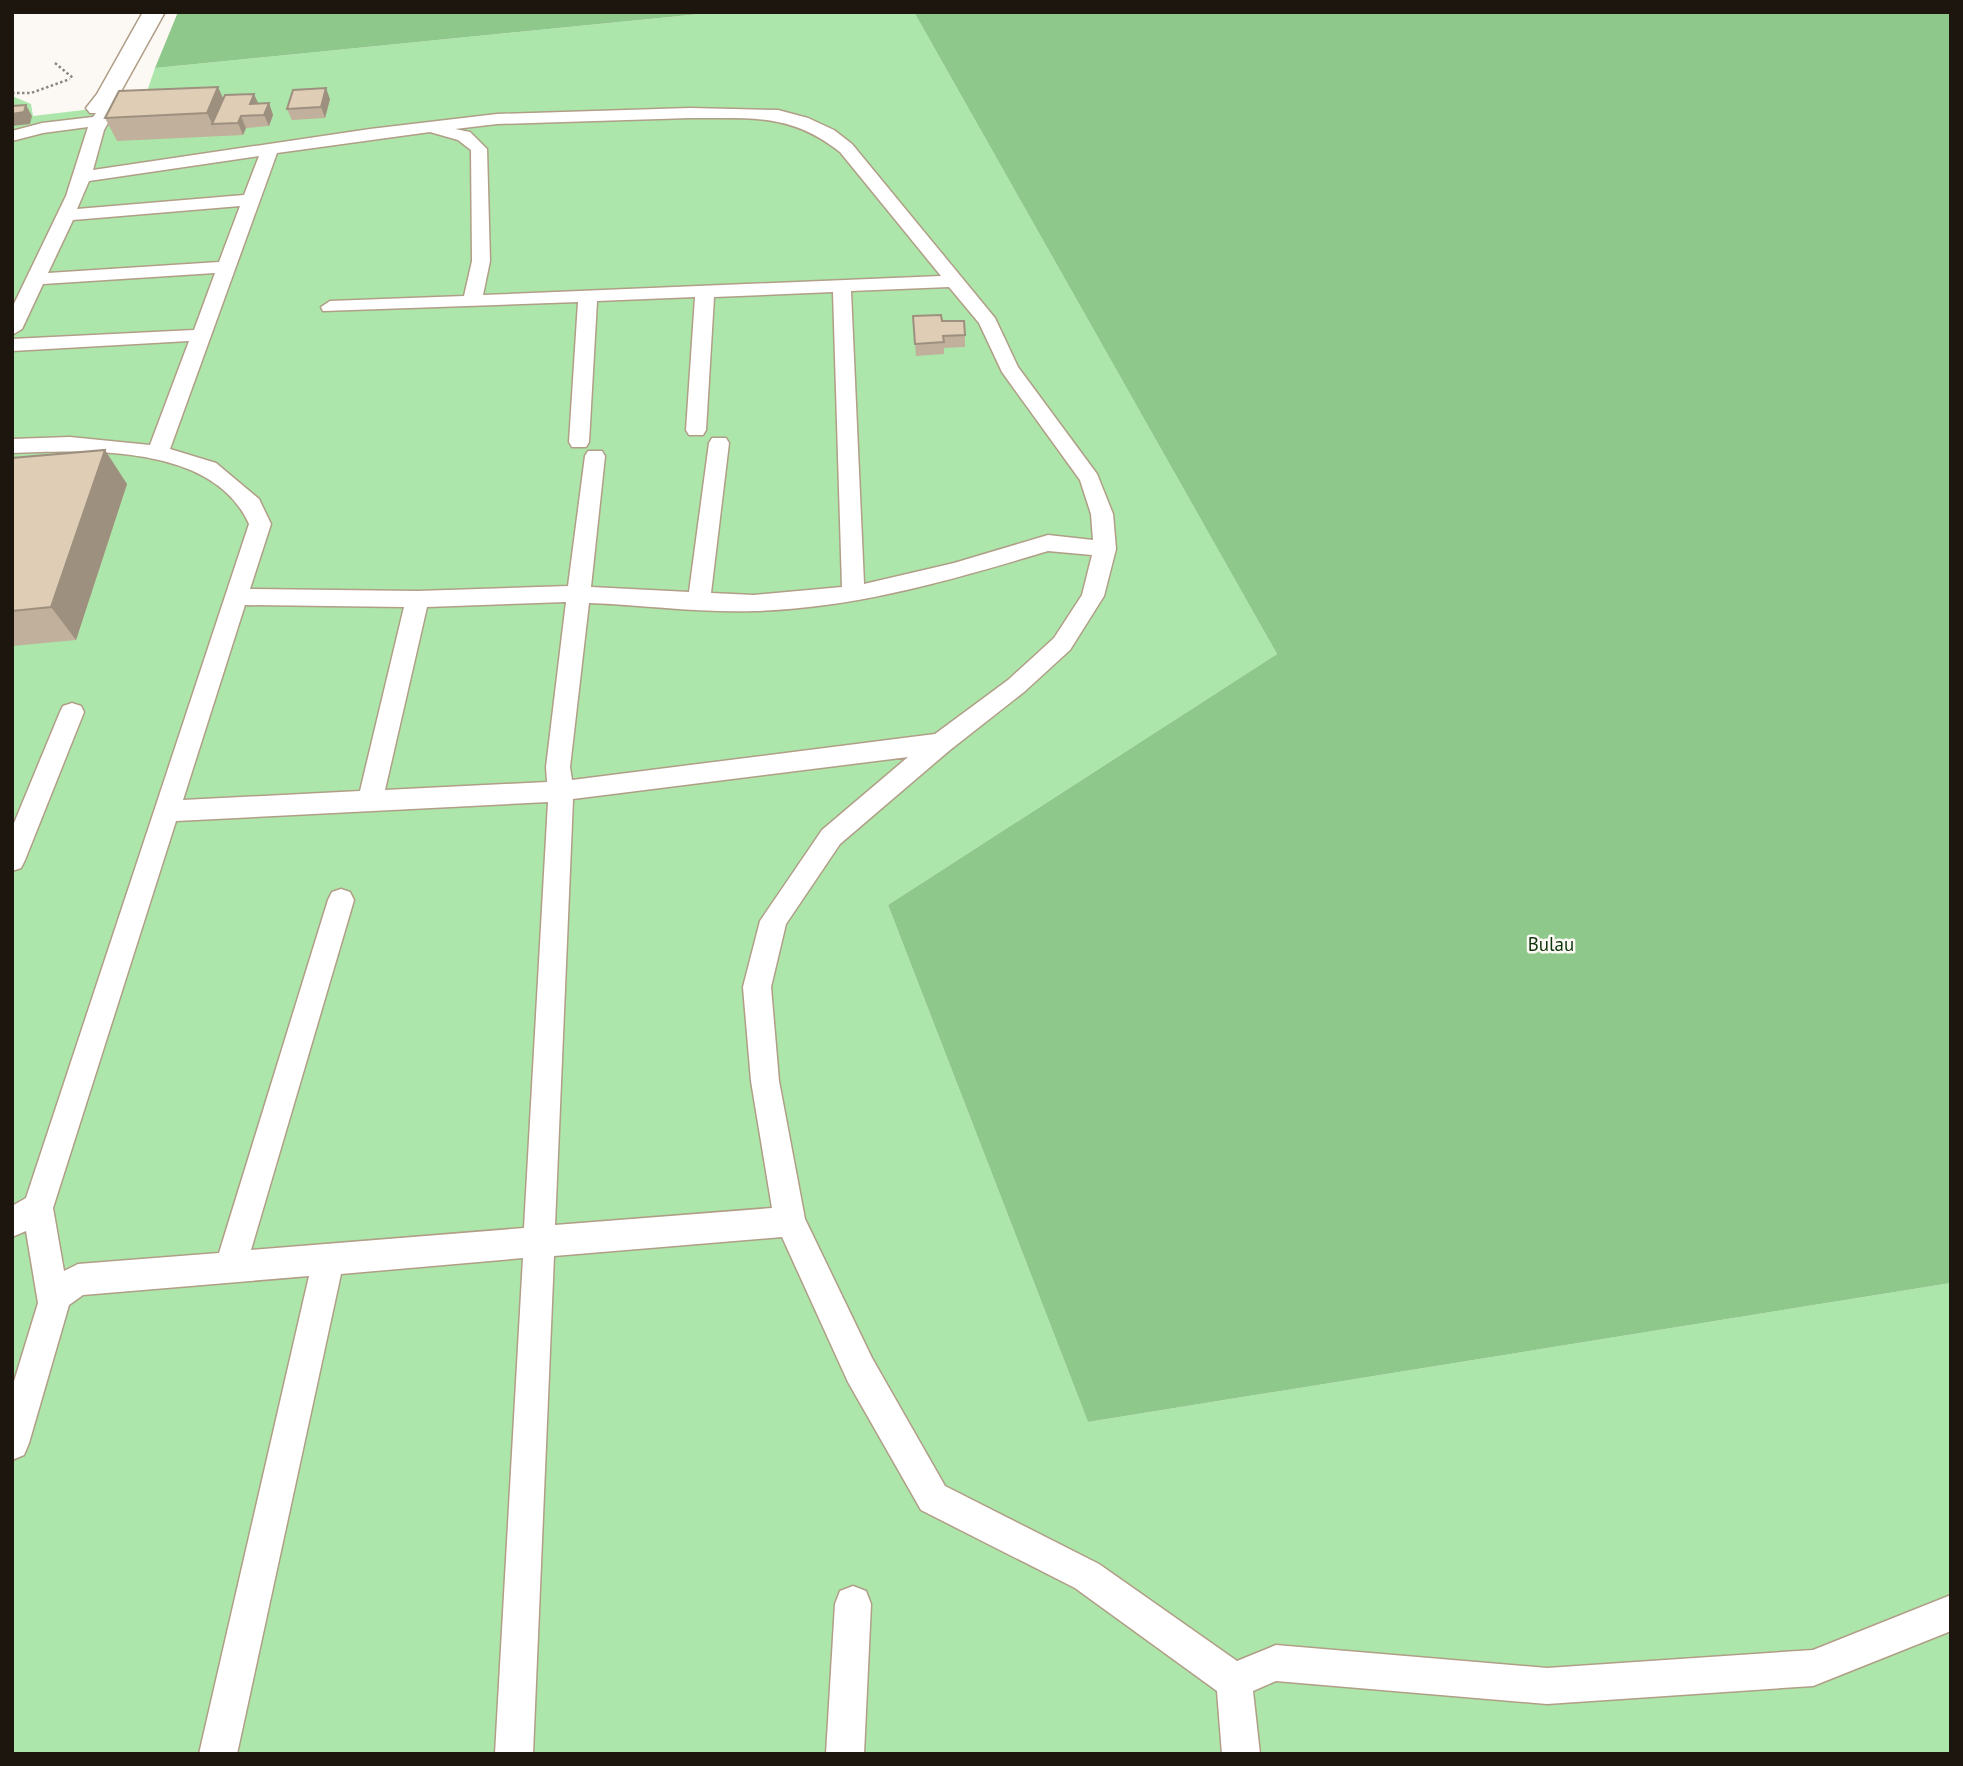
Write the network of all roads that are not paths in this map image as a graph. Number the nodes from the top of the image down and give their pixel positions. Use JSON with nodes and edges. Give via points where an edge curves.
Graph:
{"nodes":[{"id":1,"x":154,"y":12,"type":"edge"},
{"id":2,"x":102,"y":114,"type":"junction"},
{"id":3,"x":431,"y":128,"type":"junction"},
{"id":4,"x":12,"y":138,"type":"edge"},
{"id":5,"x":270,"y":149,"type":"junction"},
{"id":6,"x":82,"y":176,"type":"junction"},
{"id":7,"x":251,"y":200,"type":"junction"},
{"id":8,"x":66,"y":215,"type":"junction"},
{"id":9,"x":226,"y":267,"type":"junction"},
{"id":10,"x":36,"y":279,"type":"junction"},
{"id":11,"x":952,"y":281,"type":"junction"},
{"id":12,"x":842,"y":287,"type":"junction"},
{"id":13,"x":705,"y":291,"type":"junction"},
{"id":14,"x":588,"y":296,"type":"junction"},
{"id":15,"x":472,"y":301,"type":"junction"},
{"id":16,"x":330,"y":307,"type":"dead end"},
{"id":17,"x":12,"y":329,"type":"edge"},
{"id":18,"x":201,"y":335,"type":"junction"},
{"id":19,"x":12,"y":345,"type":"edge"},
{"id":20,"x":696,"y":430,"type":"dead end"},
{"id":21,"x":719,"y":443,"type":"dead end"},
{"id":22,"x":12,"y":446,"type":"edge"},
{"id":23,"x":158,"y":452,"type":"junction"},
{"id":24,"x":1105,"y":549,"type":"junction"},
{"id":25,"x":579,"y":594,"type":"junction"},
{"id":26,"x":853,"y":594,"type":"junction"},
{"id":27,"x":236,"y":597,"type":"junction"},
{"id":28,"x":417,"y":599,"type":"junction"},
{"id":29,"x":699,"y":599,"type":"junction"},
{"id":30,"x":72,"y":712,"type":"dead end"},
{"id":31,"x":941,"y":743,"type":"junction"},
{"id":32,"x":561,"y":791,"type":"junction"},
{"id":33,"x":370,"y":801,"type":"junction"},
{"id":34,"x":167,"y":811,"type":"junction"},
{"id":35,"x":12,"y":860,"type":"edge"},
{"id":36,"x":341,"y":900,"type":"dead end"},
{"id":37,"x":25,"y":1215,"type":"edge"},
{"id":38,"x":790,"y":1221,"type":"junction"},
{"id":39,"x":537,"y":1242,"type":"junction"},
{"id":40,"x":328,"y":1260,"type":"junction"},
{"id":41,"x":230,"y":1268,"type":"junction"},
{"id":42,"x":53,"y":1297,"type":"junction"},
{"id":43,"x":12,"y":1443,"type":"edge"},
{"id":44,"x":853,"y":1604,"type":"dead end"},
{"id":45,"x":1951,"y":1613,"type":"edge"},
{"id":46,"x":1234,"y":1681,"type":"junction"},
{"id":47,"x":218,"y":1754,"type":"edge"},
{"id":48,"x":514,"y":1754,"type":"edge"},
{"id":49,"x":845,"y":1754,"type":"edge"},
{"id":50,"x":1241,"y":1754,"type":"edge"}],
"edges":[{"from":1,"to":2,"type":"street"},
{"from":2,"to":4,"type":"lane","via":[[35,141]]},
{"from":2,"to":6,"type":"lane"},
{"from":3,"to":5,"type":"lane"},
{"from":3,"to":11,"type":"lane","via":[[497,119],[690,113],[778,115],[802,121],[846,148]]},
{"from":3,"to":15,"type":"lane","via":[[464,136],[479,149],[481,261]]},
{"from":5,"to":6,"type":"lane"},
{"from":5,"to":7,"type":"lane"},
{"from":6,"to":8,"type":"lane"},
{"from":7,"to":8,"type":"lane"},
{"from":7,"to":9,"type":"lane"},
{"from":8,"to":10,"type":"lane"},
{"from":9,"to":10,"type":"lane"},
{"from":9,"to":18,"type":"lane"},
{"from":10,"to":17,"type":"lane"},
{"from":11,"to":12,"type":"lane"},
{"from":11,"to":24,"type":"lane","via":[[988,322],[1009,368],[1090,479],[1102,514]]},
{"from":12,"to":13,"type":"lane"},
{"from":12,"to":26,"type":"lane"},
{"from":13,"to":14,"type":"lane"},
{"from":13,"to":20,"type":"lane"},
{"from":14,"to":15,"type":"lane"},
{"from":14,"to":25,"type":"lane","via":[[587,449]]},
{"from":15,"to":16,"type":"lane"},
{"from":18,"to":19,"type":"lane"},
{"from":18,"to":23,"type":"lane"},
{"from":21,"to":29,"type":"lane"},
{"from":22,"to":23,"type":"lane","via":[[70,444]]},
{"from":23,"to":27,"type":"lane","via":[[209,468],[251,504],[260,524]]},
{"from":24,"to":26,"type":"lane","via":[[1048,542]]},
{"from":24,"to":31,"type":"lane","via":[[1093,596],[1062,644]]},
{"from":25,"to":28,"type":"lane"},
{"from":25,"to":29,"type":"lane"},
{"from":25,"to":32,"type":"lane","via":[[558,767]]},
{"from":26,"to":29,"type":"lane","via":[[754,603]]},
{"from":27,"to":28,"type":"lane"},
{"from":27,"to":34,"type":"lane"},
{"from":28,"to":33,"type":"lane"},
{"from":30,"to":35,"type":"lane"},
{"from":31,"to":32,"type":"lane"},
{"from":31,"to":38,"type":"lane","via":[[831,837],[773,921],[757,987],[765,1081]]},
{"from":32,"to":33,"type":"lane"},
{"from":32,"to":39,"type":"lane"},
{"from":33,"to":34,"type":"lane"},
{"from":34,"to":37,"type":"lane"},
{"from":36,"to":41,"type":"lane"},
{"from":37,"to":42,"type":"lane"},
{"from":38,"to":39,"type":"lane"},
{"from":38,"to":46,"type":"lane","via":[[860,1370],[933,1498],[1087,1576]]},
{"from":39,"to":40,"type":"lane"},
{"from":39,"to":48,"type":"lane"},
{"from":40,"to":41,"type":"lane"},
{"from":40,"to":47,"type":"lane"},
{"from":41,"to":42,"type":"lane","via":[[78,1280]]},
{"from":42,"to":43,"type":"lane"},
{"from":44,"to":49,"type":"lane"},
{"from":45,"to":46,"type":"lane","via":[[1813,1668],[1547,1686],[1276,1663]]},
{"from":46,"to":50,"type":"lane"}]}
